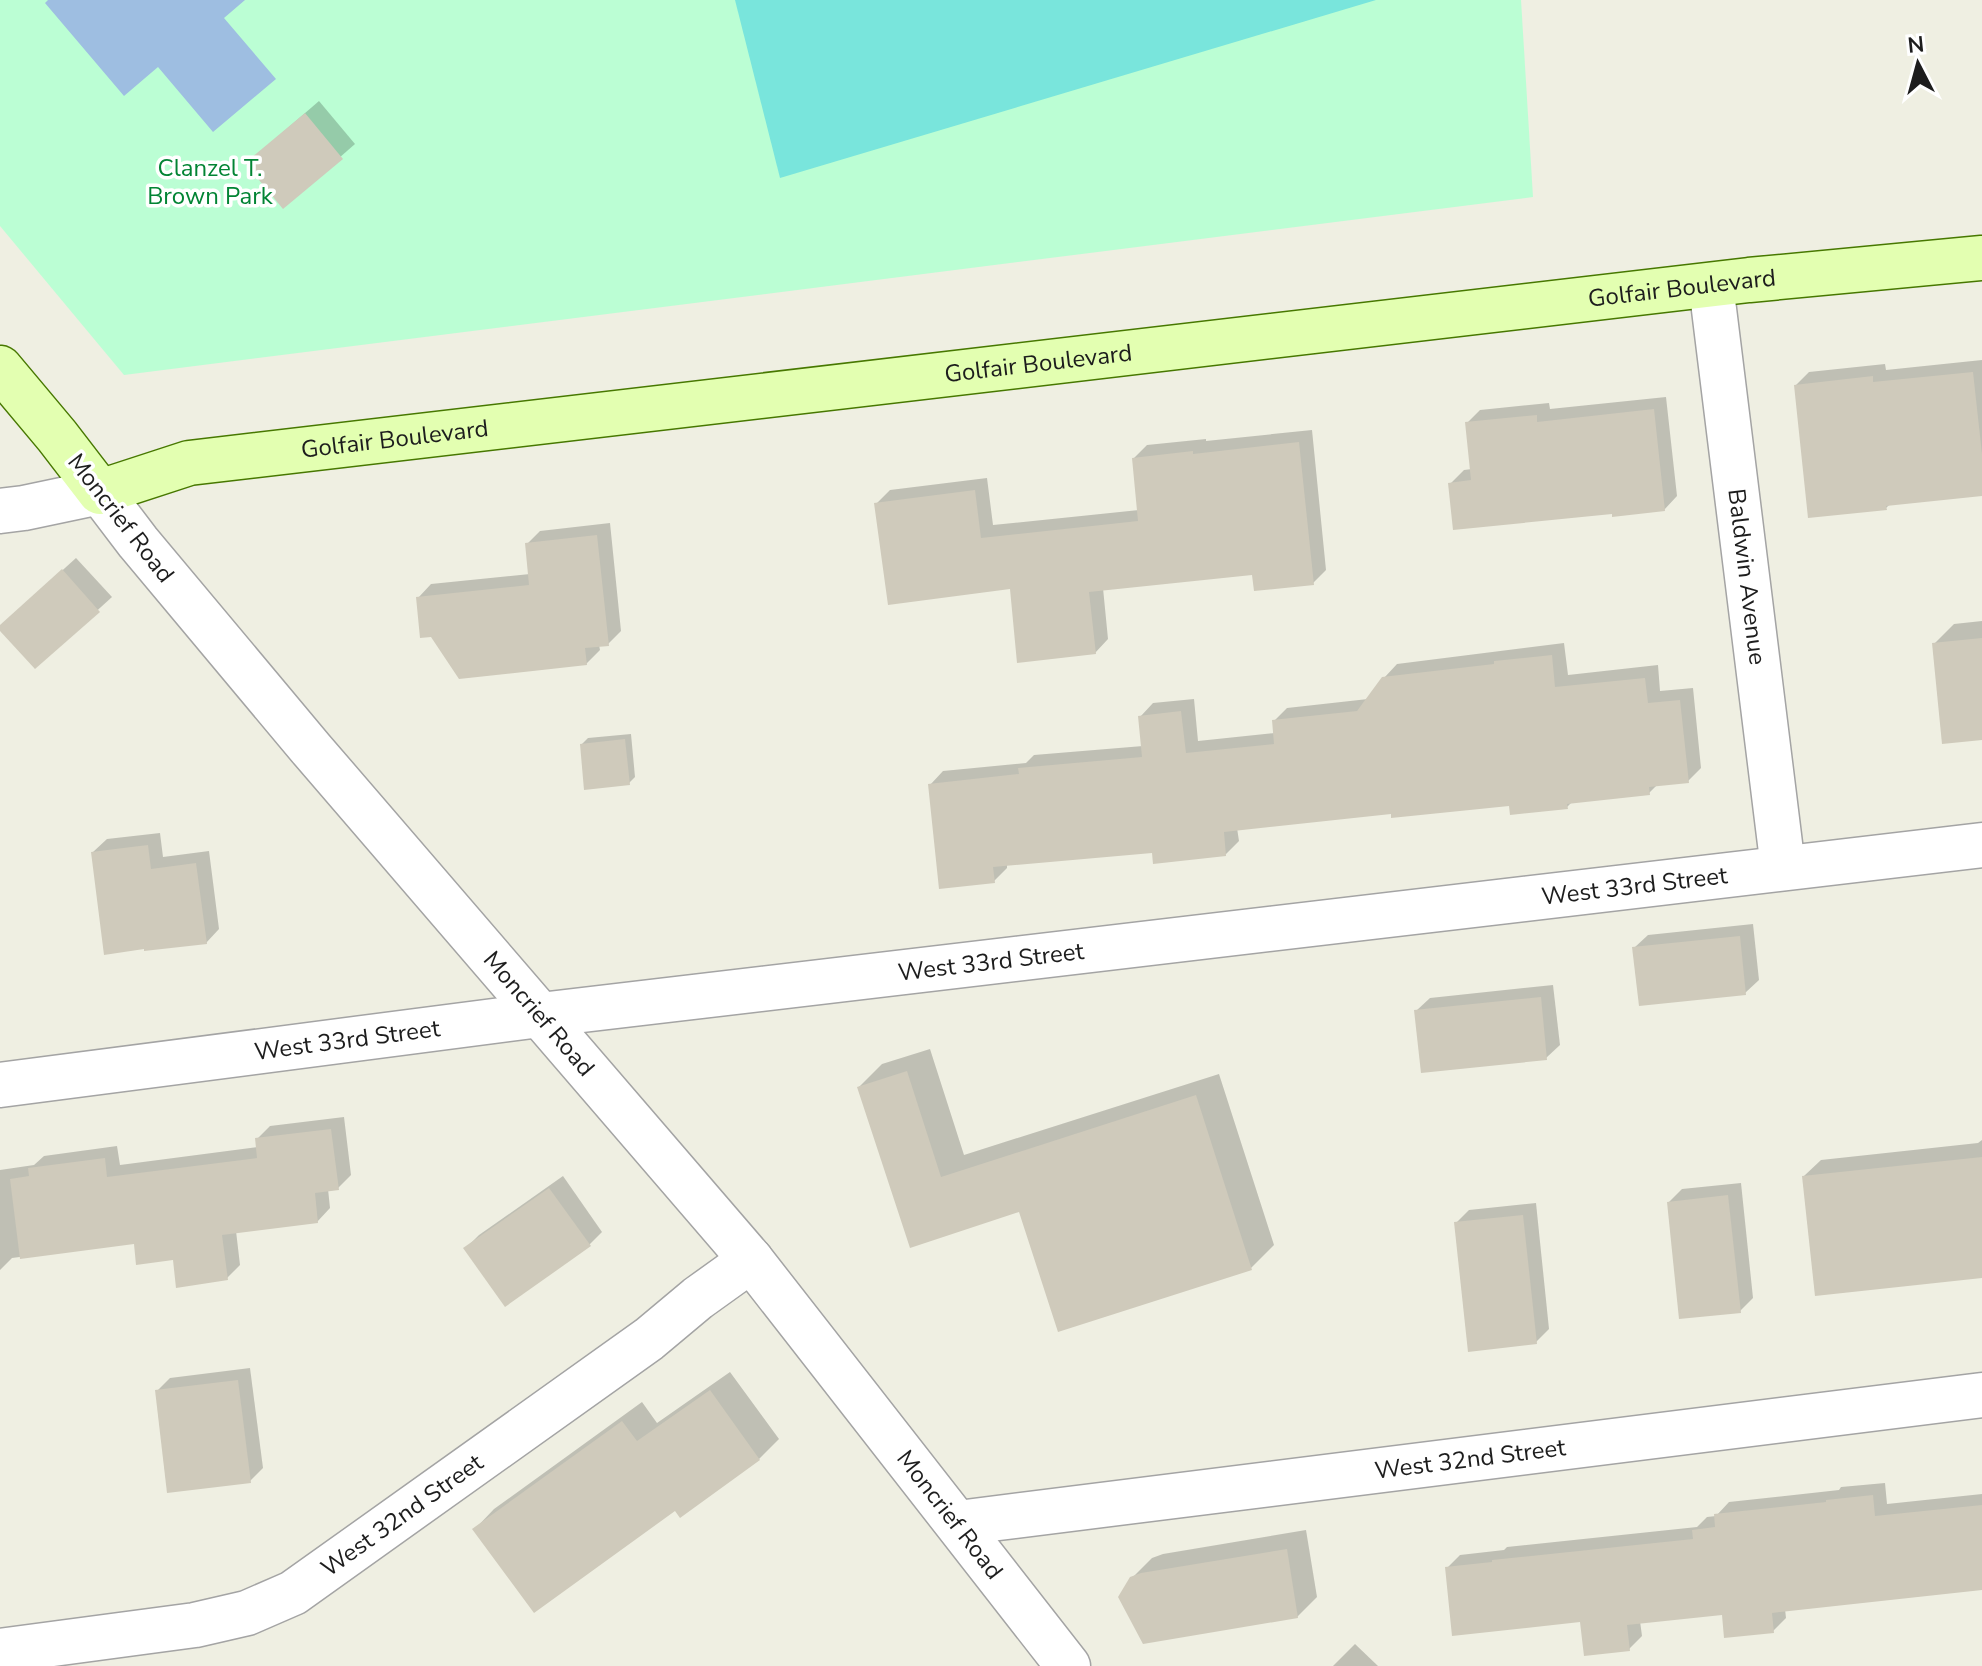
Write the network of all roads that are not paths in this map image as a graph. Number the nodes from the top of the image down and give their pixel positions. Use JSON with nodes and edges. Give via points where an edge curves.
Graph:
{"nodes":[{"id":1,"x":1982,"y":258,"type":"edge"},
{"id":2,"x":1711,"y":285,"type":"junction"},
{"id":3,"x":0,"y":368,"type":"edge"},
{"id":4,"x":100,"y":492,"type":"junction"},
{"id":5,"x":0,"y":511,"type":"edge"},
{"id":6,"x":1982,"y":845,"type":"edge"},
{"id":7,"x":1783,"y":868,"type":"junction"},
{"id":8,"x":540,"y":1015,"type":"junction"},
{"id":9,"x":0,"y":1085,"type":"edge"},
{"id":10,"x":751,"y":1260,"type":"junction"},
{"id":11,"x":1982,"y":1395,"type":"edge"},
{"id":12,"x":958,"y":1523,"type":"junction"},
{"id":13,"x":0,"y":1651,"type":"edge"},
{"id":14,"x":1068,"y":1666,"type":"edge"}],
"edges":[{"from":1,"to":2,"type":"main road","name":"Golfair Boulevard"},
{"from":2,"to":4,"type":"main road","name":"Golfair Boulevard","via":[[204,461]]},
{"from":2,"to":7,"type":"street","name":"Baldwin Avenue"},
{"from":3,"to":4,"type":"main road","name":"Moncrief Road"},
{"from":4,"to":5,"type":"street"},
{"from":4,"to":8,"type":"street","name":"Moncrief Road"},
{"from":6,"to":7,"type":"street","name":"West 33rd Street"},
{"from":7,"to":8,"type":"street","name":"West 33rd Street"},
{"from":8,"to":9,"type":"street","name":"West 33rd Street"},
{"from":8,"to":10,"type":"street","name":"Moncrief Road"},
{"from":10,"to":12,"type":"street","name":"Moncrief Road"},
{"from":10,"to":13,"type":"street","name":"West 32nd Street","via":[[293,1593],[247,1613],[195,1625]]},
{"from":11,"to":12,"type":"street","name":"West 32nd Street"},
{"from":12,"to":14,"type":"street","name":"Moncrief Road"}]}
